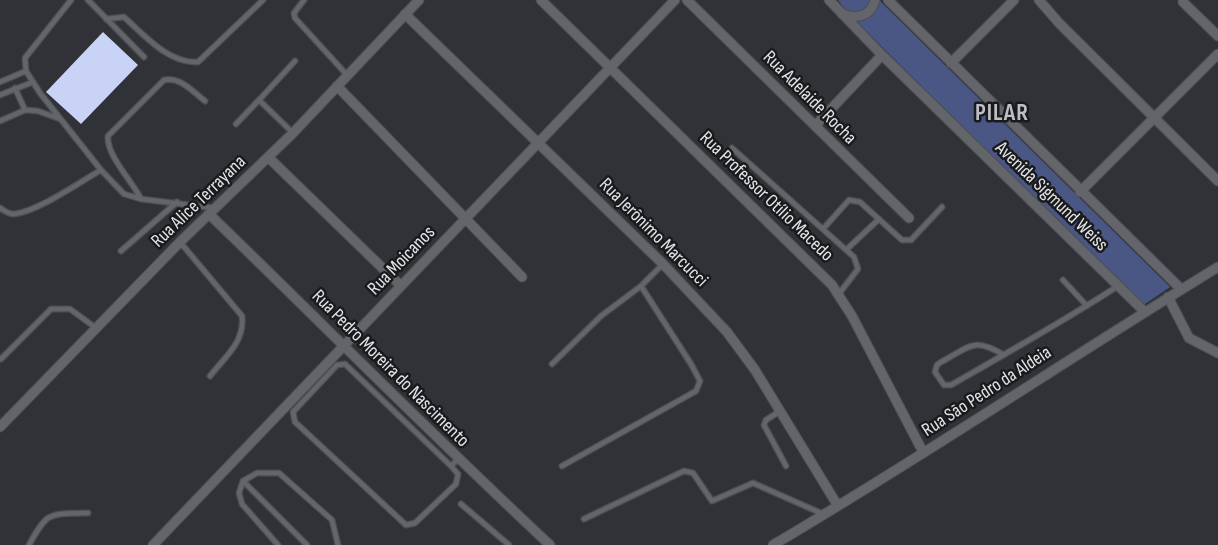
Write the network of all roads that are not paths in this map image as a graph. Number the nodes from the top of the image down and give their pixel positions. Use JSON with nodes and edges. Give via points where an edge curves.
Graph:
{"nodes":[{"id":1,"x":70,"y":0,"type":"edge"},
{"id":2,"x":88,"y":0,"type":"edge"},
{"id":3,"x":263,"y":0,"type":"edge"},
{"id":4,"x":304,"y":0,"type":"edge"},
{"id":5,"x":419,"y":0,"type":"edge"},
{"id":6,"x":541,"y":0,"type":"edge"},
{"id":7,"x":674,"y":0,"type":"edge"},
{"id":8,"x":687,"y":0,"type":"edge"},
{"id":9,"x":829,"y":0,"type":"edge"},
{"id":10,"x":874,"y":0,"type":"edge"},
{"id":11,"x":888,"y":0,"type":"edge"},
{"id":12,"x":1014,"y":0,"type":"edge"},
{"id":13,"x":1039,"y":0,"type":"edge"},
{"id":14,"x":1183,"y":2,"type":"dead end"},
{"id":15,"x":840,"y":13,"type":"junction"},
{"id":16,"x":404,"y":14,"type":"junction"},
{"id":17,"x":106,"y":20,"type":"junction"},
{"id":18,"x":1218,"y":36,"type":"edge"},
{"id":19,"x":1218,"y":54,"type":"edge"},
{"id":20,"x":882,"y":55,"type":"junction"},
{"id":21,"x":144,"y":57,"type":"dead end"},
{"id":22,"x":295,"y":62,"type":"dead end"},
{"id":23,"x":951,"y":63,"type":"junction"},
{"id":24,"x":610,"y":67,"type":"junction"},
{"id":25,"x":26,"y":71,"type":"junction"},
{"id":26,"x":347,"y":75,"type":"junction"},
{"id":27,"x":0,"y":82,"type":"edge"},
{"id":28,"x":33,"y":82,"type":"junction"},
{"id":29,"x":337,"y":86,"type":"junction"},
{"id":30,"x":15,"y":88,"type":"junction"},
{"id":31,"x":0,"y":95,"type":"edge"},
{"id":32,"x":259,"y":100,"type":"junction"},
{"id":33,"x":205,"y":101,"type":"dead end"},
{"id":34,"x":25,"y":110,"type":"junction"},
{"id":35,"x":61,"y":120,"type":"junction"},
{"id":36,"x":1155,"y":120,"type":"junction"},
{"id":37,"x":0,"y":121,"type":"edge"},
{"id":38,"x":236,"y":124,"type":"dead end"},
{"id":39,"x":815,"y":126,"type":"junction"},
{"id":40,"x":293,"y":133,"type":"junction"},
{"id":41,"x":539,"y":142,"type":"junction"},
{"id":42,"x":732,"y":148,"type":"dead end"},
{"id":43,"x":268,"y":157,"type":"junction"},
{"id":44,"x":101,"y":170,"type":"junction"},
{"id":45,"x":1218,"y":181,"type":"edge"},
{"id":46,"x":1080,"y":192,"type":"junction"},
{"id":47,"x":142,"y":199,"type":"junction"},
{"id":48,"x":177,"y":202,"type":"junction"},
{"id":49,"x":942,"y":207,"type":"dead end"},
{"id":50,"x":0,"y":208,"type":"edge"},
{"id":51,"x":212,"y":211,"type":"junction"},
{"id":52,"x":467,"y":217,"type":"junction"},
{"id":53,"x":909,"y":218,"type":"dead end"},
{"id":54,"x":879,"y":219,"type":"junction"},
{"id":55,"x":823,"y":229,"type":"junction"},
{"id":56,"x":180,"y":242,"type":"junction"},
{"id":57,"x":846,"y":250,"type":"junction"},
{"id":58,"x":120,"y":251,"type":"dead end"},
{"id":59,"x":663,"y":264,"type":"junction"},
{"id":60,"x":1218,"y":267,"type":"edge"},
{"id":61,"x":522,"y":276,"type":"dead end"},
{"id":62,"x":1063,"y":280,"type":"dead end"},
{"id":63,"x":1119,"y":285,"type":"junction"},
{"id":64,"x":401,"y":286,"type":"junction"},
{"id":65,"x":641,"y":286,"type":"junction"},
{"id":66,"x":1181,"y":290,"type":"junction"},
{"id":67,"x":838,"y":295,"type":"junction"},
{"id":68,"x":1168,"y":297,"type":"junction"},
{"id":69,"x":1087,"y":306,"type":"junction"},
{"id":70,"x":1144,"y":310,"type":"junction"},
{"id":71,"x":96,"y":328,"type":"junction"},
{"id":72,"x":343,"y":344,"type":"junction"},
{"id":73,"x":1218,"y":353,"type":"edge"},
{"id":74,"x":1004,"y":355,"type":"junction"},
{"id":75,"x":1,"y":359,"type":"edge"},
{"id":76,"x":552,"y":364,"type":"dead end"},
{"id":77,"x":210,"y":376,"type":"dead end"},
{"id":78,"x":780,"y":411,"type":"junction"},
{"id":79,"x":2,"y":422,"type":"edge"},
{"id":80,"x":923,"y":452,"type":"junction"},
{"id":81,"x":458,"y":459,"type":"junction"},
{"id":82,"x":451,"y":466,"type":"junction"},
{"id":83,"x":562,"y":466,"type":"dead end"},
{"id":84,"x":786,"y":466,"type":"dead end"},
{"id":85,"x":243,"y":481,"type":"junction"},
{"id":86,"x":461,"y":504,"type":"dead end"},
{"id":87,"x":838,"y":506,"type":"junction"},
{"id":88,"x":88,"y":513,"type":"dead end"},
{"id":89,"x":824,"y":515,"type":"junction"},
{"id":90,"x":584,"y":519,"type":"dead end"},
{"id":91,"x":29,"y":545,"type":"edge"},
{"id":92,"x":153,"y":545,"type":"edge"},
{"id":93,"x":278,"y":545,"type":"edge"},
{"id":94,"x":307,"y":545,"type":"edge"},
{"id":95,"x":338,"y":545,"type":"edge"},
{"id":96,"x":509,"y":545,"type":"edge"},
{"id":97,"x":550,"y":545,"type":"edge"},
{"id":98,"x":773,"y":545,"type":"edge"}],
"edges":[{"from":1,"to":25,"type":"lane","via":[[27,53]]},
{"from":2,"to":17,"type":"lane"},
{"from":3,"to":17,"type":"lane","via":[[198,62],[174,56],[156,46],[124,16]]},
{"from":4,"to":26,"type":"lane","via":[[294,13],[295,18]]},
{"from":5,"to":16,"type":"street","name":"Rua Alice Terrayana"},
{"from":6,"to":24,"type":"street","name":"Rua Professor Otílio Macedo"},
{"from":7,"to":24,"type":"street","name":"Rua Moicanos"},
{"from":8,"to":39,"type":"street","name":"Rua Adelaide Rocha"},
{"from":9,"to":15,"type":"street","name":"Avenida Sigmund Weiss"},
{"from":10,"to":15,"type":"street","via":[[873,7],[865,15],[852,17]]},
{"from":11,"to":23,"type":"street","name":"Avenida Sigmund Weiss"},
{"from":12,"to":23,"type":"street"},
{"from":13,"to":36,"type":"street"},
{"from":14,"to":18,"type":"street"},
{"from":15,"to":20,"type":"street","name":"Avenida Sigmund Weiss"},
{"from":16,"to":26,"type":"street","name":"Rua Alice Terrayana"},
{"from":16,"to":41,"type":"street","name":"Rua Jerônimo Marcucci"},
{"from":17,"to":21,"type":"lane"},
{"from":19,"to":36,"type":"street"},
{"from":20,"to":39,"type":"street"},
{"from":20,"to":63,"type":"street","name":"Avenida Sigmund Weiss"},
{"from":22,"to":32,"type":"lane"},
{"from":23,"to":46,"type":"street","name":"Avenida Sigmund Weiss"},
{"from":24,"to":41,"type":"street","name":"Rua Moicanos"},
{"from":24,"to":67,"type":"street","name":"Rua Professor Otílio Macedo","via":[[825,278]]},
{"from":25,"to":27,"type":"lane"},
{"from":25,"to":28,"type":"lane"},
{"from":26,"to":29,"type":"street","name":"Rua Alice Terrayana"},
{"from":28,"to":30,"type":"lane"},
{"from":28,"to":35,"type":"lane"},
{"from":29,"to":40,"type":"street","name":"Rua Alice Terrayana"},
{"from":29,"to":52,"type":"street"},
{"from":30,"to":31,"type":"lane"},
{"from":30,"to":34,"type":"lane"},
{"from":32,"to":38,"type":"lane"},
{"from":32,"to":40,"type":"lane"},
{"from":33,"to":47,"type":"lane","via":[[182,82],[172,78],[164,80],[108,136],[111,152]]},
{"from":34,"to":35,"type":"lane","via":[[38,111]]},
{"from":34,"to":37,"type":"lane"},
{"from":35,"to":44,"type":"lane"},
{"from":36,"to":45,"type":"street"},
{"from":36,"to":46,"type":"street"},
{"from":39,"to":53,"type":"street","name":"Rua Adelaide Rocha"},
{"from":40,"to":43,"type":"street","name":"Rua Alice Terrayana"},
{"from":41,"to":52,"type":"street","name":"Rua Moicanos"},
{"from":41,"to":59,"type":"street","name":"Rua Jerônimo Marcucci"},
{"from":42,"to":55,"type":"lane"},
{"from":43,"to":51,"type":"street","name":"Rua Alice Terrayana"},
{"from":43,"to":64,"type":"street"},
{"from":44,"to":47,"type":"lane","via":[[124,194]]},
{"from":44,"to":50,"type":"lane","via":[[35,207],[16,214],[8,214]]},
{"from":46,"to":66,"type":"street","name":"Avenida Sigmund Weiss"},
{"from":47,"to":48,"type":"lane"},
{"from":48,"to":51,"type":"lane"},
{"from":48,"to":58,"type":"lane"},
{"from":49,"to":54,"type":"lane","via":[[907,241]]},
{"from":51,"to":56,"type":"street","name":"Rua Alice Terrayana"},
{"from":51,"to":72,"type":"street","name":"Rua Pedro Moreira do Nascimento"},
{"from":52,"to":61,"type":"street"},
{"from":52,"to":64,"type":"street","name":"Rua Moicanos"},
{"from":54,"to":55,"type":"lane","via":[[860,202],[849,200]]},
{"from":54,"to":57,"type":"lane"},
{"from":55,"to":57,"type":"lane"},
{"from":56,"to":71,"type":"street","name":"Rua Alice Terrayana"},
{"from":56,"to":77,"type":"lane","via":[[242,316],[239,341]]},
{"from":57,"to":67,"type":"lane","via":[[854,257],[858,269]]},
{"from":59,"to":65,"type":"lane"},
{"from":59,"to":78,"type":"street","name":"Rua Jerônimo Marcucci","via":[[727,332]]},
{"from":60,"to":66,"type":"street","name":"Rua São Pedro da Aldeia"},
{"from":62,"to":69,"type":"lane"},
{"from":63,"to":69,"type":"lane"},
{"from":63,"to":70,"type":"street","name":"Avenida Sigmund Weiss"},
{"from":64,"to":72,"type":"street","name":"Rua Moicanos"},
{"from":65,"to":76,"type":"lane","via":[[602,316]]},
{"from":65,"to":83,"type":"lane","via":[[691,364],[700,387]]},
{"from":66,"to":68,"type":"street","name":"Rua São Pedro da Aldeia"},
{"from":67,"to":80,"type":"street","name":"Rua Professor Otílio Macedo"},
{"from":68,"to":70,"type":"street","name":"Rua São Pedro da Aldeia"},
{"from":68,"to":73,"type":"street","via":[[1189,338]]},
{"from":69,"to":74,"type":"lane"},
{"from":70,"to":80,"type":"street","name":"Rua São Pedro da Aldeia"},
{"from":71,"to":75,"type":"lane","via":[[70,309],[51,309]]},
{"from":71,"to":79,"type":"street","name":"Rua Alice Terrayana"},
{"from":72,"to":81,"type":"street","name":"Rua Pedro Moreira do Nascimento"},
{"from":72,"to":92,"type":"street","name":"Rua Moicanos"},
{"from":74,"to":74,"type":"lane","via":[[951,386],[944,385],[935,372],[941,362],[975,344],[987,344]]},
{"from":78,"to":84,"type":"lane","via":[[764,425]]},
{"from":78,"to":87,"type":"street","name":"Rua Jerônimo Marcucci"},
{"from":80,"to":87,"type":"street","name":"Rua São Pedro da Aldeia"},
{"from":81,"to":82,"type":"lane"},
{"from":81,"to":97,"type":"street","name":"Rua Pedro Moreira do Nascimento"},
{"from":82,"to":82,"type":"lane","via":[[458,474],[456,484],[415,523],[406,525],[296,422],[293,412],[336,365],[345,364]]},
{"from":85,"to":93,"type":"lane","via":[[239,493],[242,504]]},
{"from":85,"to":94,"type":"lane"},
{"from":85,"to":95,"type":"lane","via":[[257,473],[279,474],[332,520]]},
{"from":86,"to":96,"type":"lane"},
{"from":87,"to":89,"type":"street","name":"Rua São Pedro da Aldeia"},
{"from":88,"to":91,"type":"lane","via":[[50,516],[41,523]]},
{"from":89,"to":90,"type":"lane","via":[[753,483],[712,501],[693,473],[684,471]]},
{"from":89,"to":98,"type":"street","name":"Rua São Pedro da Aldeia"}]}
